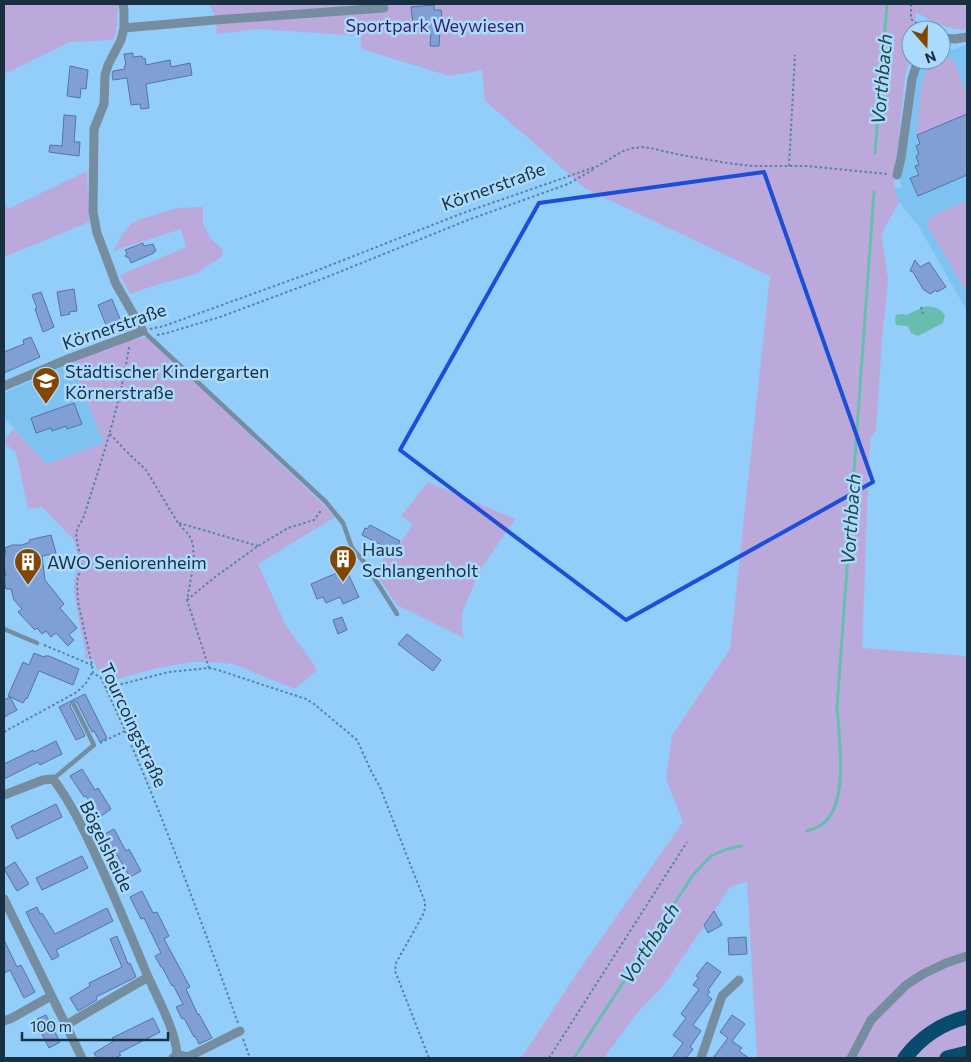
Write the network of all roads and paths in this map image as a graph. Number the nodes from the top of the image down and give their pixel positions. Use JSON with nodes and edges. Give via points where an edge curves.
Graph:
{"nodes":[{"id":1,"x":123,"y":4,"type":"edge"},
{"id":2,"x":911,"y":4,"type":"edge"},
{"id":3,"x":384,"y":8,"type":"dead end"},
{"id":4,"x":912,"y":20,"type":"edge"},
{"id":5,"x":124,"y":28,"type":"junction"},
{"id":6,"x":967,"y":37,"type":"edge"},
{"id":7,"x":951,"y":39,"type":"edge"},
{"id":8,"x":795,"y":55,"type":"dead end"},
{"id":9,"x":915,"y":70,"type":"edge"},
{"id":10,"x":598,"y":166,"type":"junction"},
{"id":11,"x":789,"y":166,"type":"junction"},
{"id":12,"x":897,"y":175,"type":"joint"},
{"id":13,"x":921,"y":307,"type":"dead end"},
{"id":14,"x":923,"y":314,"type":"dead end"},
{"id":15,"x":143,"y":331,"type":"junction"},
{"id":16,"x":131,"y":335,"type":"junction"},
{"id":17,"x":4,"y":386,"type":"edge"},
{"id":18,"x":110,"y":434,"type":"junction"},
{"id":19,"x":326,"y":502,"type":"junction"},
{"id":20,"x":178,"y":523,"type":"junction"},
{"id":21,"x":258,"y":546,"type":"junction"},
{"id":22,"x":187,"y":600,"type":"junction"},
{"id":23,"x":397,"y":614,"type":"dead end"},
{"id":24,"x":4,"y":629,"type":"edge"},
{"id":25,"x":38,"y":643,"type":"joint"},
{"id":26,"x":92,"y":665,"type":"junction"},
{"id":27,"x":209,"y":668,"type":"junction"},
{"id":28,"x":93,"y":673,"type":"junction"},
{"id":29,"x":106,"y":688,"type":"junction"},
{"id":30,"x":74,"y":705,"type":"dead end"},
{"id":31,"x":125,"y":731,"type":"junction"},
{"id":32,"x":4,"y":732,"type":"edge"},
{"id":33,"x":94,"y":745,"type":"junction"},
{"id":34,"x":53,"y":779,"type":"junction"},
{"id":35,"x":4,"y":795,"type":"edge"},
{"id":36,"x":687,"y":842,"type":"dead end"},
{"id":37,"x":4,"y":899,"type":"edge"},
{"id":38,"x":967,"y":956,"type":"edge"},
{"id":39,"x":148,"y":977,"type":"junction"},
{"id":40,"x":739,"y":980,"type":"dead end"},
{"id":41,"x":51,"y":996,"type":"junction"},
{"id":42,"x":967,"y":1017,"type":"edge"},
{"id":43,"x":4,"y":1021,"type":"edge"},
{"id":44,"x":66,"y":1025,"type":"junction"},
{"id":45,"x":240,"y":1031,"type":"junction"},
{"id":46,"x":967,"y":1053,"type":"edge"},
{"id":47,"x":175,"y":1056,"type":"edge"},
{"id":48,"x":82,"y":1058,"type":"edge"},
{"id":49,"x":250,"y":1058,"type":"edge"},
{"id":50,"x":429,"y":1058,"type":"edge"},
{"id":51,"x":549,"y":1058,"type":"edge"},
{"id":52,"x":701,"y":1058,"type":"edge"},
{"id":53,"x":851,"y":1058,"type":"edge"},
{"id":54,"x":905,"y":1058,"type":"edge"},
{"id":55,"x":947,"y":1058,"type":"edge"}],
"edges":[{"from":1,"to":5,"type":"street"},
{"from":2,"to":4,"type":"path"},
{"from":3,"to":5,"type":"street"},
{"from":5,"to":15,"type":"street","via":[[105,75],[104,104],[94,129],[93,212],[97,233],[116,284]]},
{"from":6,"to":7,"type":"street"},
{"from":8,"to":11,"type":"path"},
{"from":9,"to":12,"type":"street"},
{"from":10,"to":11,"type":"path","name":"Körnerstraße","via":[[624,151],[643,147],[727,163]]},
{"from":10,"to":15,"type":"path","name":"Körnerstraße","via":[[276,286]]},
{"from":10,"to":15,"type":"path","via":[[568,184],[220,317],[167,333],[153,335]]},
{"from":11,"to":12,"type":"path","name":"Körnerstraße"},
{"from":13,"to":14,"type":"path"},
{"from":15,"to":16,"type":"street","name":"Körnerstraße"},
{"from":15,"to":19,"type":"lane"},
{"from":16,"to":17,"type":"street","name":"Körnerstraße"},
{"from":16,"to":18,"type":"path","name":"Tourcoingstraße","via":[[125,376]]},
{"from":18,"to":20,"type":"path","via":[[146,470]]},
{"from":18,"to":26,"type":"path","name":"Tourcoingstraße","via":[[76,534],[82,562],[77,582],[78,602]]},
{"from":19,"to":21,"type":"path","via":[[314,520],[288,528]]},
{"from":19,"to":23,"type":"lane","via":[[343,523],[352,548]]},
{"from":20,"to":21,"type":"path"},
{"from":20,"to":22,"type":"path","via":[[190,535],[193,544],[194,562]]},
{"from":21,"to":22,"type":"path"},
{"from":22,"to":27,"type":"path"},
{"from":24,"to":25,"type":"lane"},
{"from":25,"to":26,"type":"path"},
{"from":26,"to":28,"type":"path","name":"Tourcoingstraße"},
{"from":27,"to":29,"type":"path","via":[[170,672]]},
{"from":27,"to":50,"type":"path","via":[[306,699],[357,740],[380,787],[425,902],[424,913],[396,963],[395,971]]},
{"from":28,"to":29,"type":"path","name":"Tourcoingstraße","via":[[101,678]]},
{"from":28,"to":32,"type":"path","via":[[77,692]]},
{"from":29,"to":31,"type":"path","name":"Tourcoingstraße"},
{"from":30,"to":33,"type":"lane"},
{"from":31,"to":33,"type":"path"},
{"from":31,"to":45,"type":"path","name":"Tourcoingstraße","via":[[184,873]]},
{"from":33,"to":34,"type":"lane"},
{"from":34,"to":35,"type":"street"},
{"from":34,"to":39,"type":"street","name":"Bögelsheide","via":[[100,865]]},
{"from":36,"to":51,"type":"path"},
{"from":37,"to":41,"type":"street"},
{"from":38,"to":53,"type":"street","via":[[946,963],[906,985],[871,1020]]},
{"from":39,"to":44,"type":"street"},
{"from":39,"to":47,"type":"street","name":"Bögelsheide","via":[[176,1041]]},
{"from":40,"to":52,"type":"street","via":[[722,996]]},
{"from":41,"to":43,"type":"street"},
{"from":41,"to":44,"type":"street"},
{"from":42,"to":54,"type":"highway","via":[[925,1037]]},
{"from":44,"to":48,"type":"street"},
{"from":45,"to":47,"type":"street","name":"Bögelsheide","via":[[188,1057]]},
{"from":45,"to":49,"type":"path","name":"Tourcoingstraße"},
{"from":46,"to":55,"type":"highway"}]}
